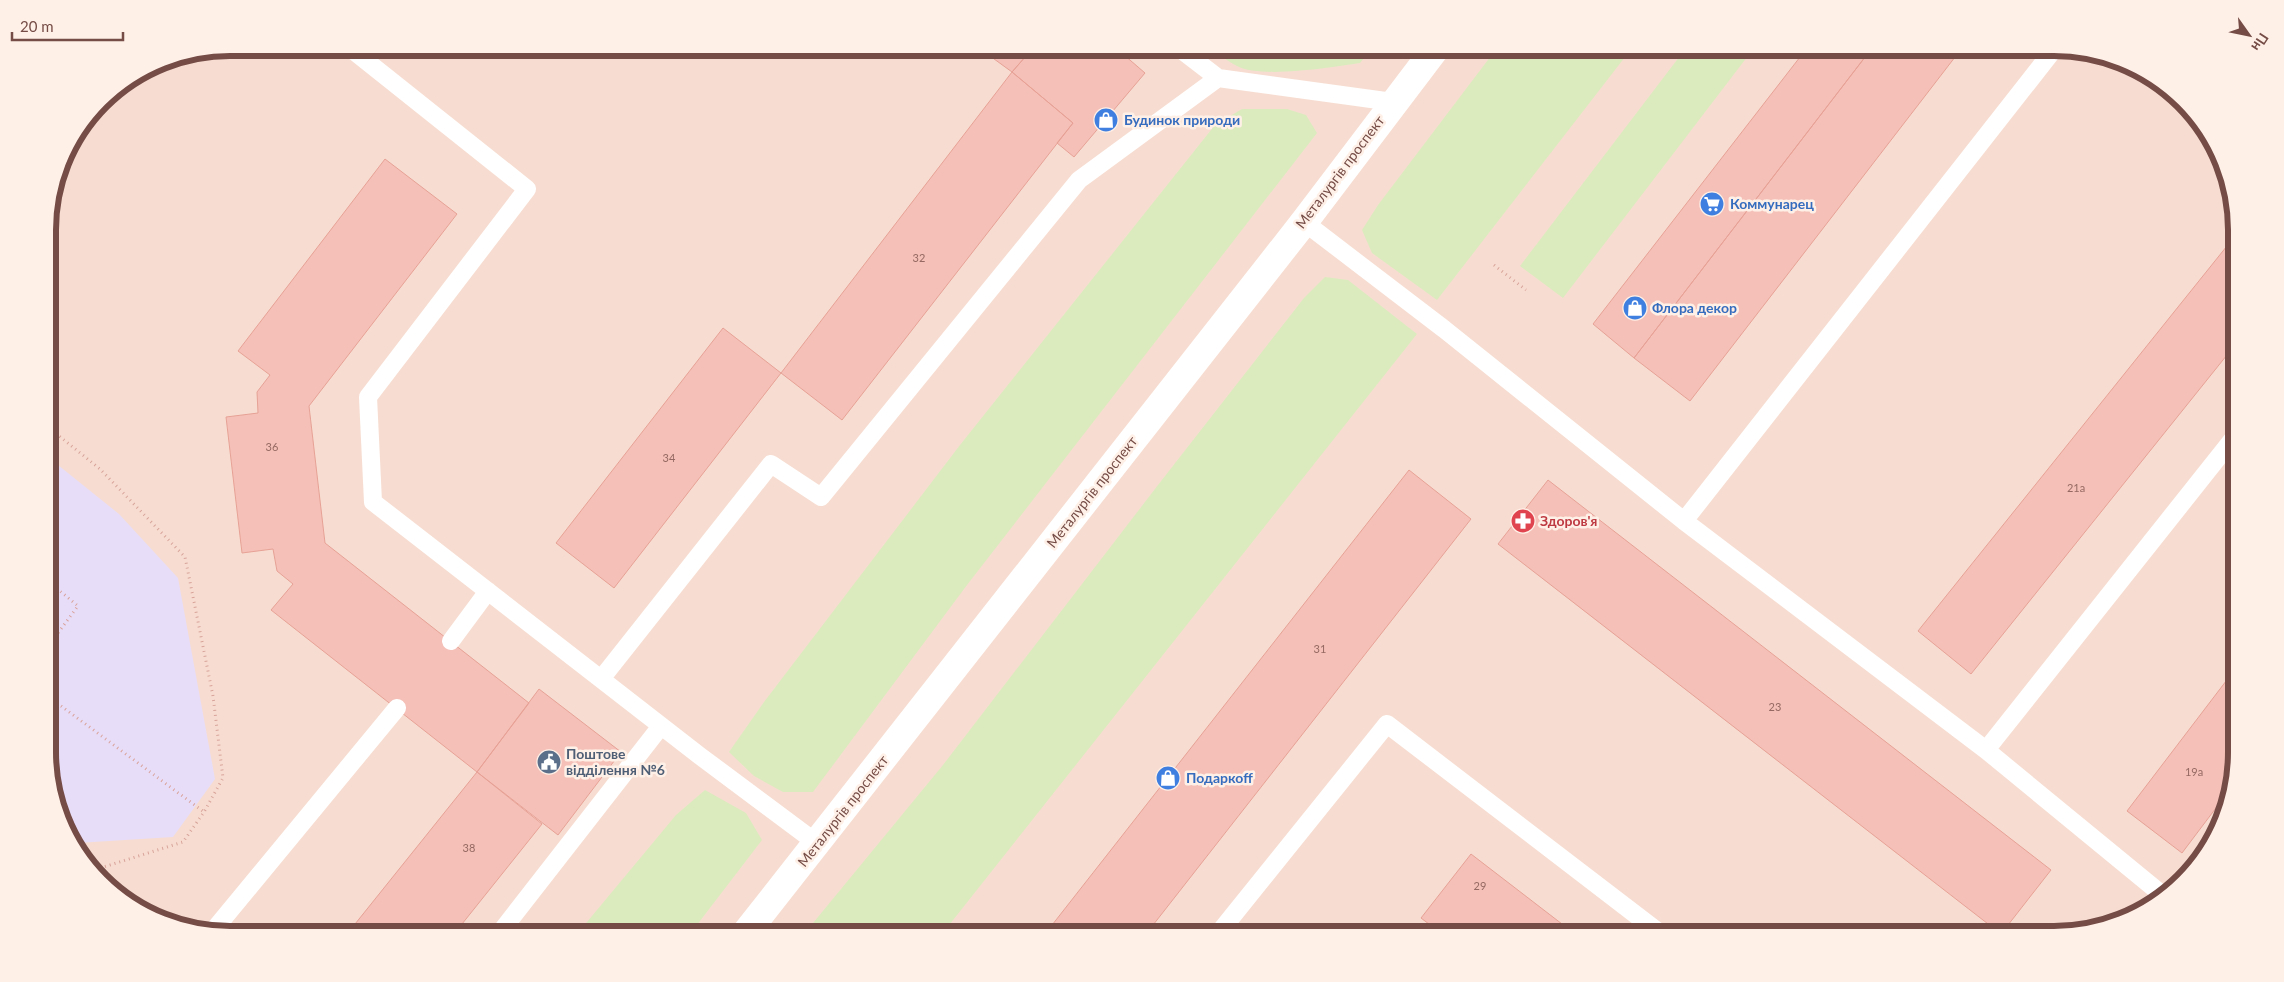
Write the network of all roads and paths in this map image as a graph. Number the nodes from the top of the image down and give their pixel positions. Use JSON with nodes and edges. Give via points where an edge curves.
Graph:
{"nodes":[{"id":1,"x":1190,"y":56,"type":"edge"},
{"id":2,"x":1429,"y":56,"type":"edge"},
{"id":3,"x":2050,"y":56,"type":"edge"},
{"id":4,"x":361,"y":57,"type":"edge"},
{"id":5,"x":1218,"y":78,"type":"junction"},
{"id":6,"x":1393,"y":102,"type":"junction"},
{"id":7,"x":1304,"y":222,"type":"junction"},
{"id":8,"x":1494,"y":265,"type":"dead end"},
{"id":9,"x":1526,"y":290,"type":"dead end"},
{"id":10,"x":57,"y":434,"type":"edge"},
{"id":11,"x":2228,"y":444,"type":"edge"},
{"id":12,"x":1684,"y":521,"type":"junction"},
{"id":13,"x":56,"y":588,"type":"edge"},
{"id":14,"x":488,"y":591,"type":"junction"},
{"id":15,"x":56,"y":635,"type":"edge"},
{"id":16,"x":450,"y":641,"type":"dead end"},
{"id":17,"x":601,"y":679,"type":"junction"},
{"id":18,"x":56,"y":702,"type":"edge"},
{"id":19,"x":397,"y":708,"type":"dead end"},
{"id":20,"x":661,"y":726,"type":"junction"},
{"id":21,"x":1986,"y":750,"type":"junction"},
{"id":22,"x":204,"y":812,"type":"junction"},
{"id":23,"x":818,"y":844,"type":"junction"},
{"id":24,"x":101,"y":868,"type":"edge"},
{"id":25,"x":2158,"y":891,"type":"edge"},
{"id":26,"x":218,"y":925,"type":"edge"},
{"id":27,"x":1225,"y":925,"type":"edge"},
{"id":28,"x":1651,"y":925,"type":"edge"},
{"id":29,"x":505,"y":926,"type":"edge"},
{"id":30,"x":752,"y":926,"type":"edge"}],
"edges":[{"from":1,"to":5,"type":"lane"},
{"from":2,"to":6,"type":"street","name":"Металургів проспект"},
{"from":3,"to":12,"type":"lane"},
{"from":4,"to":14,"type":"lane","via":[[526,189],[368,397],[373,502]]},
{"from":5,"to":6,"type":"lane"},
{"from":5,"to":17,"type":"lane","via":[[1080,180],[821,497],[771,464]]},
{"from":6,"to":7,"type":"street","name":"Металургів проспект"},
{"from":7,"to":12,"type":"lane"},
{"from":7,"to":23,"type":"street","name":"Металургів проспект"},
{"from":8,"to":9,"type":"path"},
{"from":10,"to":22,"type":"path","via":[[100,469],[185,557],[212,696],[223,778]]},
{"from":11,"to":21,"type":"lane"},
{"from":12,"to":21,"type":"lane"},
{"from":13,"to":15,"type":"path","via":[[78,606]]},
{"from":14,"to":16,"type":"lane"},
{"from":14,"to":17,"type":"lane"},
{"from":17,"to":20,"type":"lane"},
{"from":18,"to":22,"type":"path"},
{"from":19,"to":26,"type":"lane"},
{"from":20,"to":23,"type":"lane"},
{"from":20,"to":29,"type":"lane"},
{"from":21,"to":25,"type":"lane"},
{"from":22,"to":24,"type":"path","via":[[183,842]]},
{"from":23,"to":30,"type":"street","name":"Металургів проспект"},
{"from":27,"to":28,"type":"lane","via":[[1388,724]]}]}
